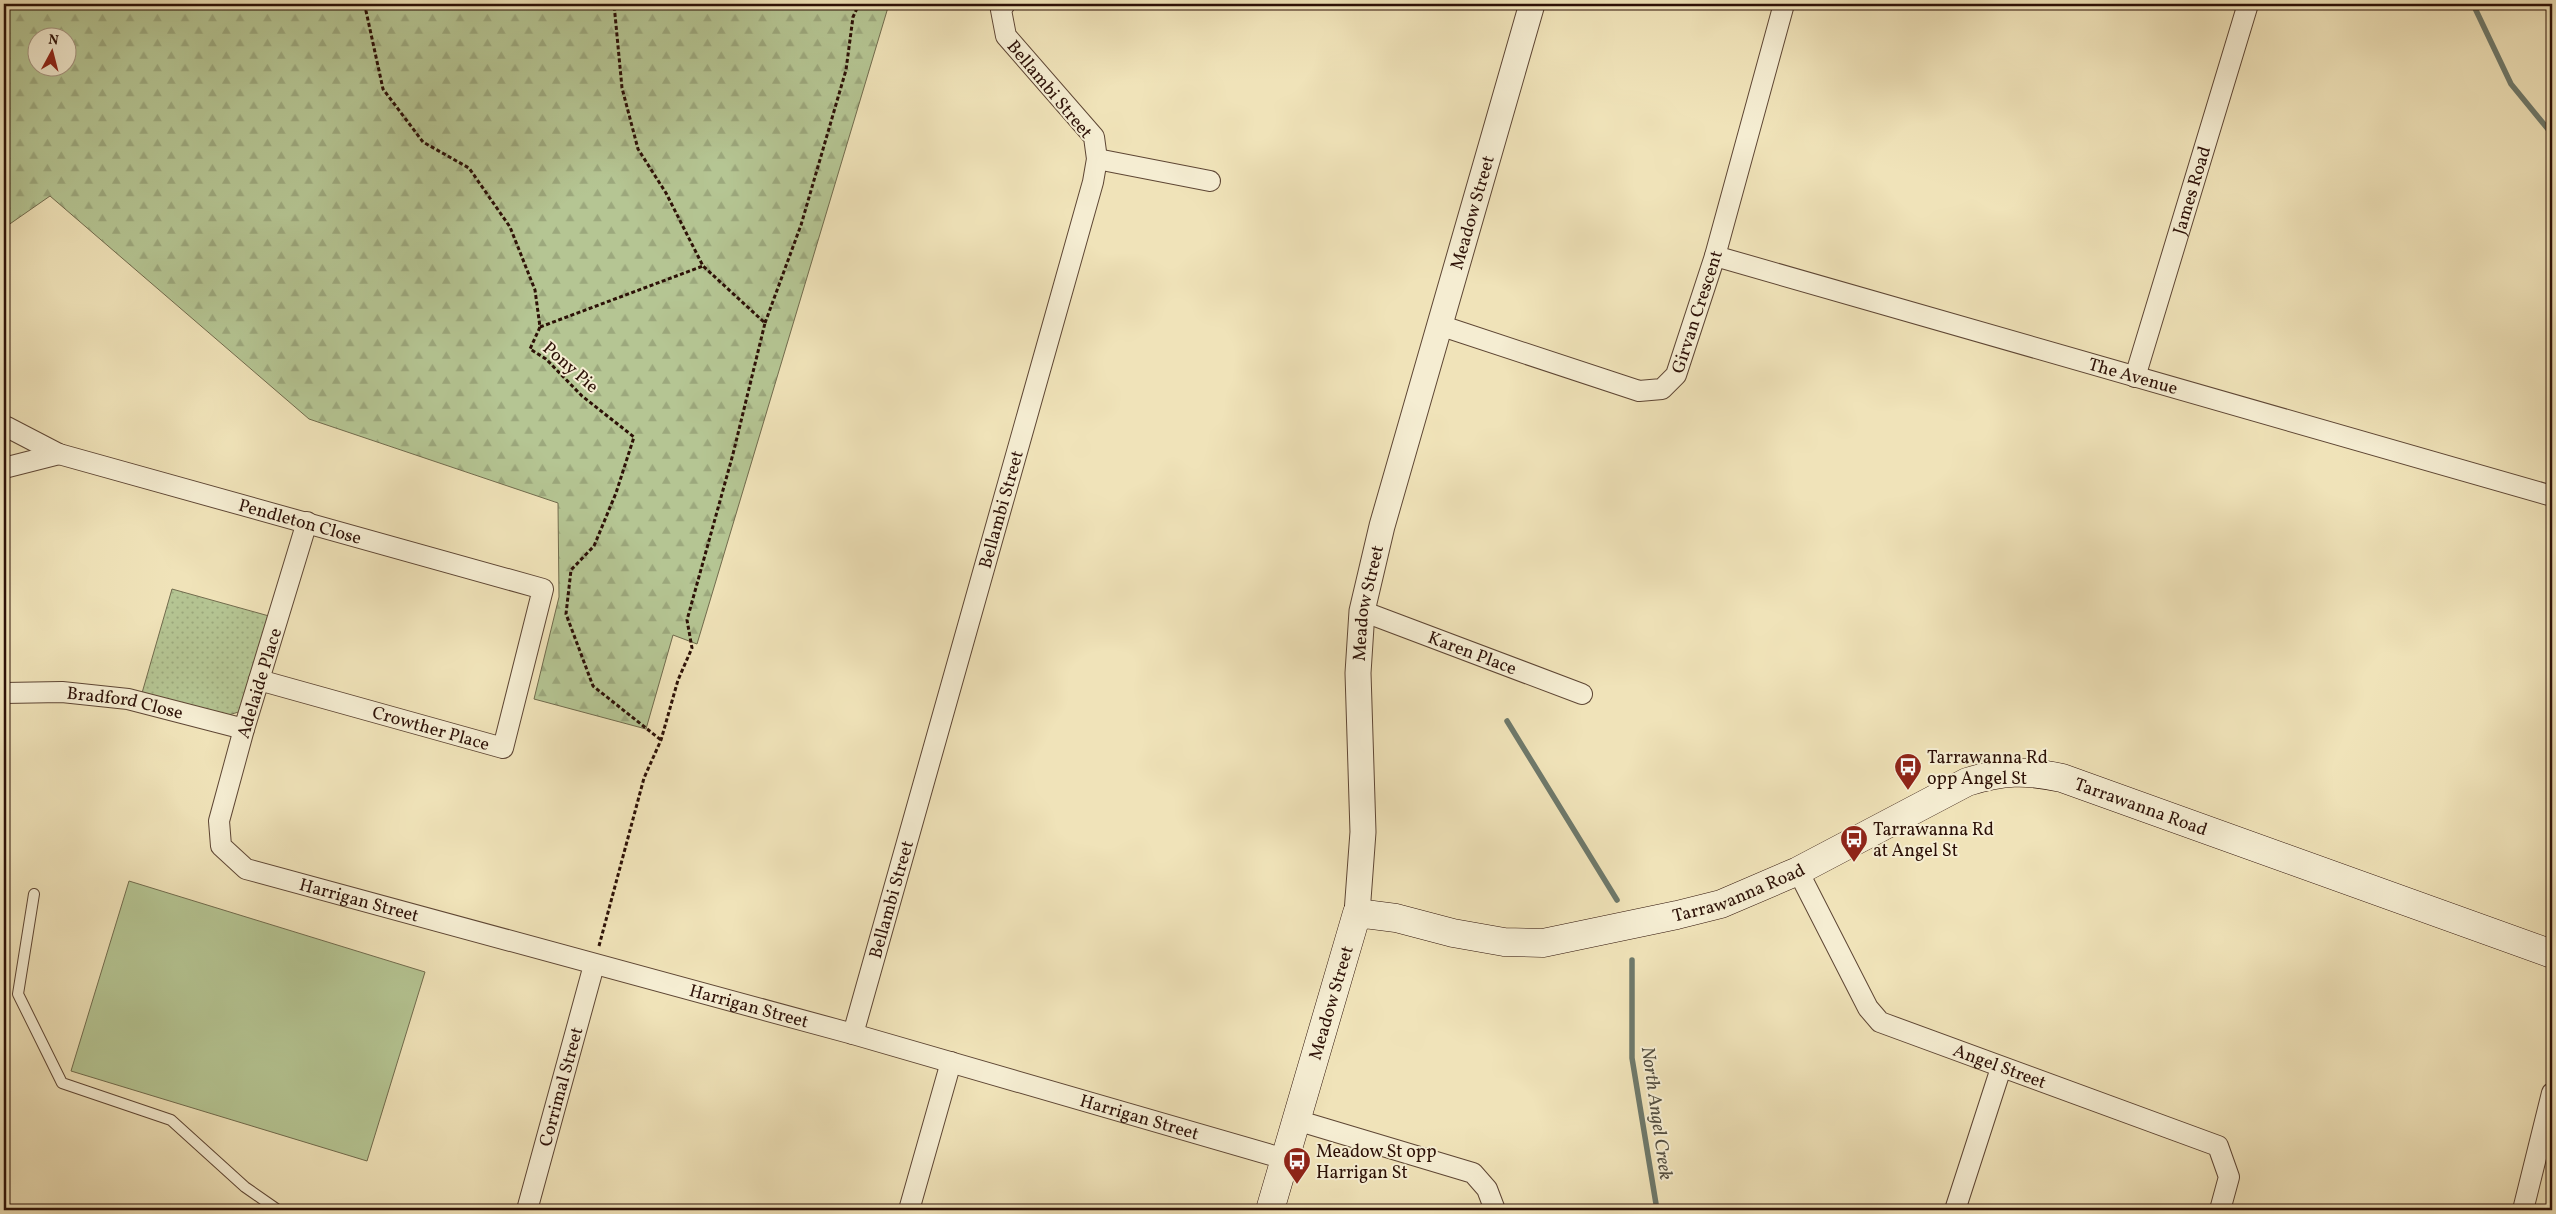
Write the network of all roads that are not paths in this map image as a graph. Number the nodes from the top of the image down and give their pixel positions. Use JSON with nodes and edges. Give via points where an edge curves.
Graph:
{"nodes":[{"id":1,"x":1532,"y":4,"type":"edge"},
{"id":2,"x":1784,"y":4,"type":"edge"},
{"id":3,"x":2248,"y":4,"type":"edge"},
{"id":4,"x":1003,"y":7,"type":"edge"},
{"id":5,"x":1097,"y":159,"type":"junction"},
{"id":6,"x":1210,"y":181,"type":"dead end"},
{"id":7,"x":1715,"y":256,"type":"junction"},
{"id":8,"x":1439,"y":325,"type":"junction"},
{"id":9,"x":2135,"y":377,"type":"junction"},
{"id":10,"x":4,"y":428,"type":"edge"},
{"id":11,"x":59,"y":454,"type":"junction"},
{"id":12,"x":4,"y":468,"type":"edge"},
{"id":13,"x":2552,"y":496,"type":"edge"},
{"id":14,"x":308,"y":522,"type":"junction"},
{"id":15,"x":543,"y":589,"type":"joint"},
{"id":16,"x":1362,"y":611,"type":"junction"},
{"id":17,"x":259,"y":680,"type":"junction"},
{"id":18,"x":4,"y":692,"type":"edge"},
{"id":19,"x":1582,"y":694,"type":"dead end"},
{"id":20,"x":244,"y":729,"type":"junction"},
{"id":21,"x":221,"y":846,"type":"joint"},
{"id":22,"x":1798,"y":871,"type":"junction"},
{"id":23,"x":34,"y":894,"type":"dead end"},
{"id":24,"x":1357,"y":913,"type":"junction"},
{"id":25,"x":2552,"y":954,"type":"edge"},
{"id":26,"x":594,"y":965,"type":"junction"},
{"id":27,"x":853,"y":1034,"type":"junction"},
{"id":28,"x":951,"y":1062,"type":"junction"},
{"id":29,"x":2001,"y":1068,"type":"junction"},
{"id":30,"x":2552,"y":1093,"type":"edge"},
{"id":31,"x":1296,"y":1120,"type":"junction"},
{"id":32,"x":1285,"y":1159,"type":"junction"},
{"id":33,"x":278,"y":1210,"type":"edge"},
{"id":34,"x":527,"y":1210,"type":"edge"},
{"id":35,"x":909,"y":1210,"type":"edge"},
{"id":36,"x":1270,"y":1210,"type":"edge"},
{"id":37,"x":1495,"y":1210,"type":"edge"},
{"id":38,"x":1955,"y":1210,"type":"edge"},
{"id":39,"x":2220,"y":1210,"type":"edge"},
{"id":40,"x":2523,"y":1210,"type":"edge"}],
"edges":[{"from":1,"to":8,"type":"street","name":"Meadow Street"},
{"from":2,"to":7,"type":"street","name":"Girvan Crescent"},
{"from":3,"to":9,"type":"street","name":"James Road"},
{"from":4,"to":5,"type":"street","name":"Bellambi Street","via":[[1006,36],[1094,137]]},
{"from":5,"to":6,"type":"street"},
{"from":5,"to":27,"type":"street","name":"Bellambi Street"},
{"from":7,"to":8,"type":"street","name":"Girvan Crescent","via":[[1676,375],[1662,388],[1639,390]]},
{"from":7,"to":9,"type":"street","name":"The Avenue"},
{"from":8,"to":16,"type":"street","name":"Meadow Street","via":[[1382,526]]},
{"from":9,"to":13,"type":"street","name":"The Avenue"},
{"from":10,"to":11,"type":"street","name":"Pendleton Close"},
{"from":11,"to":12,"type":"street","name":"Pendleton Close"},
{"from":11,"to":14,"type":"street","name":"Pendleton Close"},
{"from":14,"to":15,"type":"street","name":"Pendleton Close"},
{"from":14,"to":17,"type":"street","name":"Adelaide Place"},
{"from":15,"to":17,"type":"street","name":"Crowther Place","via":[[503,748]]},
{"from":16,"to":19,"type":"street","name":"Karen Place"},
{"from":16,"to":24,"type":"street","name":"Meadow Street","via":[[1358,673],[1364,832]]},
{"from":17,"to":20,"type":"street","name":"Adelaide Place"},
{"from":18,"to":20,"type":"street","name":"Bradford Close","via":[[62,692],[128,699]]},
{"from":20,"to":21,"type":"street","name":"Adelaide Place","via":[[219,821]]},
{"from":21,"to":26,"type":"street","name":"Harrigan Street","via":[[246,869]]},
{"from":22,"to":24,"type":"main road","name":"Tarrawanna Road","via":[[1721,904],[1543,942],[1504,942],[1396,918]]},
{"from":22,"to":25,"type":"main road","name":"Tarrawanna Road","via":[[1967,782],[2016,771],[2039,773],[2062,778]]},
{"from":22,"to":29,"type":"street","name":"Angel Street","via":[[1868,1008],[1880,1022]]},
{"from":23,"to":33,"type":"lane","via":[[18,994],[62,1083],[171,1120],[245,1187]]},
{"from":24,"to":31,"type":"main road","name":"Meadow Street"},
{"from":26,"to":27,"type":"street","name":"Harrigan Street"},
{"from":26,"to":34,"type":"street","name":"Corrimal Street"},
{"from":27,"to":28,"type":"street","name":"Harrigan Street"},
{"from":28,"to":32,"type":"street","name":"Harrigan Street"},
{"from":28,"to":35,"type":"street"},
{"from":29,"to":38,"type":"street"},
{"from":29,"to":39,"type":"street","name":"Angel Street","via":[[2218,1146],[2229,1176]]},
{"from":30,"to":40,"type":"street"},
{"from":31,"to":32,"type":"main road","name":"Meadow Street"},
{"from":31,"to":37,"type":"street","via":[[1473,1173],[1487,1189]]},
{"from":32,"to":36,"type":"main road","name":"Meadow Street"}]}
